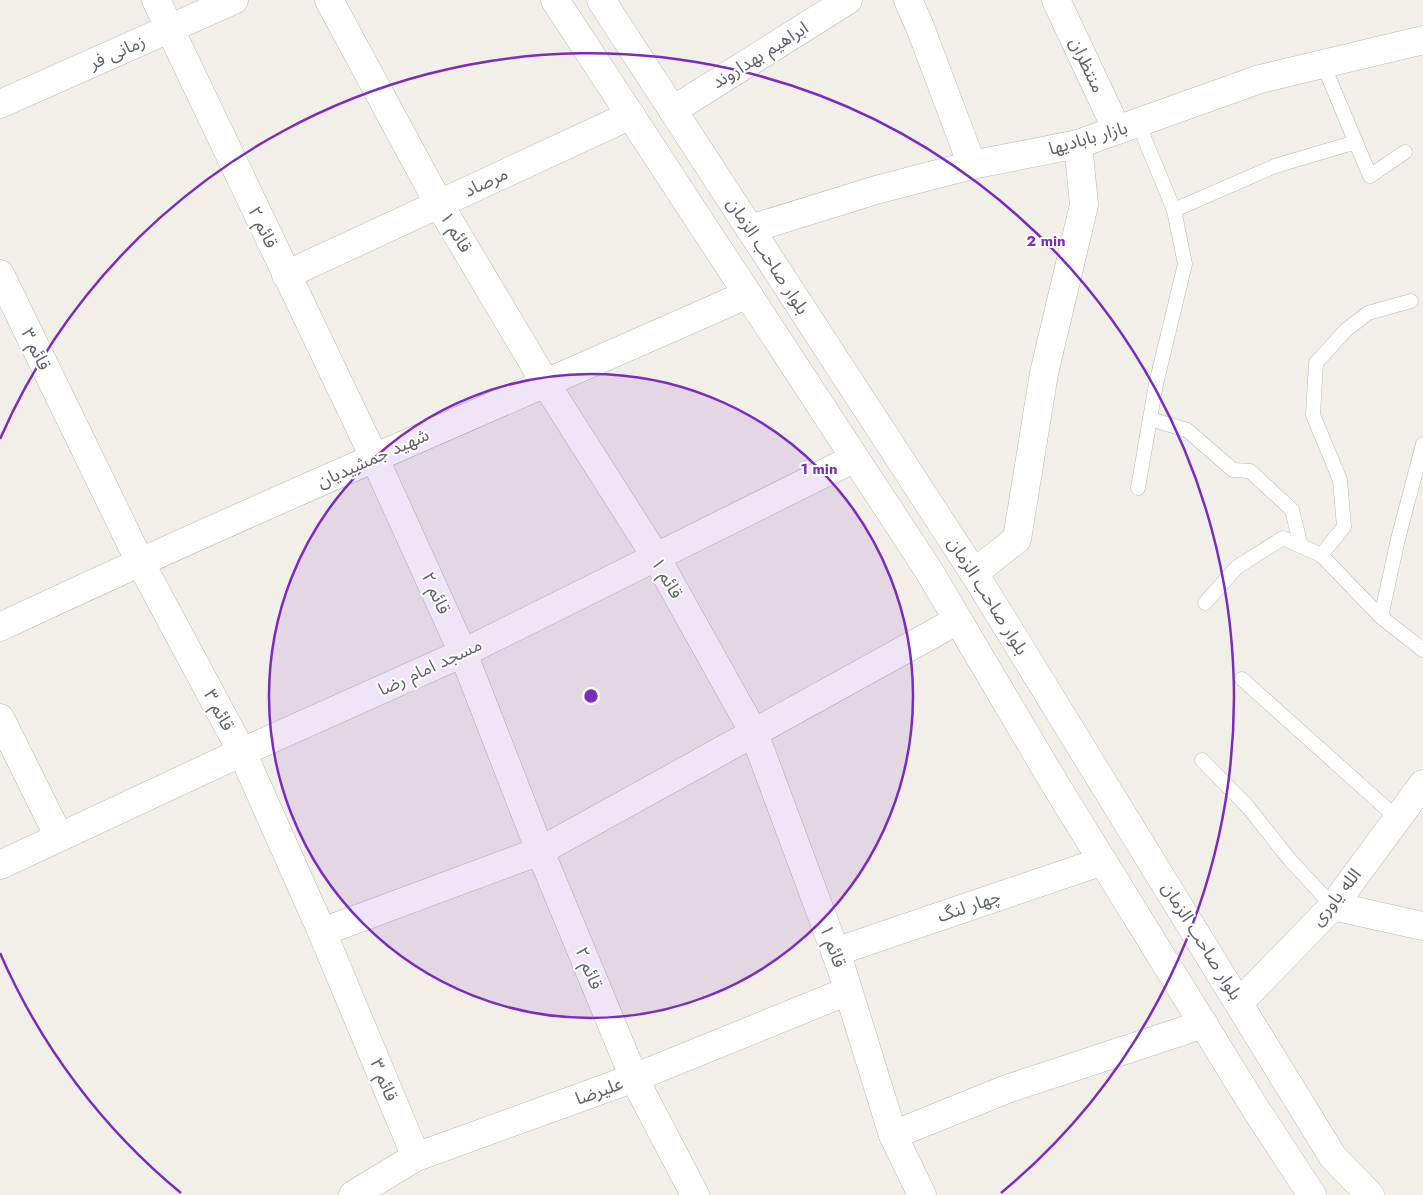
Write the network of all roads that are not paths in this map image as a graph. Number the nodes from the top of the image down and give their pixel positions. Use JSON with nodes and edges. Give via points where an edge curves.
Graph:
{"nodes":[{"id":1,"x":156,"y":0,"type":"edge"},
{"id":2,"x":234,"y":0,"type":"edge"},
{"id":3,"x":329,"y":0,"type":"edge"},
{"id":4,"x":555,"y":0,"type":"edge"},
{"id":5,"x":601,"y":0,"type":"edge"},
{"id":6,"x":848,"y":0,"type":"edge"},
{"id":7,"x":908,"y":0,"type":"edge"},
{"id":8,"x":1056,"y":0,"type":"edge"},
{"id":9,"x":169,"y":29,"type":"junction"},
{"id":10,"x":1423,"y":40,"type":"edge"},
{"id":11,"x":1323,"y":64,"type":"junction"},
{"id":12,"x":0,"y":104,"type":"edge"},
{"id":13,"x":672,"y":110,"type":"junction"},
{"id":14,"x":631,"y":115,"type":"junction"},
{"id":15,"x":1127,"y":127,"type":"junction"},
{"id":16,"x":1356,"y":142,"type":"junction"},
{"id":17,"x":1078,"y":144,"type":"junction"},
{"id":18,"x":1406,"y":152,"type":"dead end"},
{"id":19,"x":972,"y":165,"type":"junction"},
{"id":20,"x":439,"y":204,"type":"junction"},
{"id":21,"x":1174,"y":210,"type":"junction"},
{"id":22,"x":750,"y":229,"type":"junction"},
{"id":23,"x":718,"y":248,"type":"junction"},
{"id":24,"x":0,"y":274,"type":"edge"},
{"id":25,"x":286,"y":275,"type":"junction"},
{"id":26,"x":748,"y":294,"type":"junction"},
{"id":27,"x":1411,"y":301,"type":"dead end"},
{"id":28,"x":546,"y":384,"type":"junction"},
{"id":29,"x":1150,"y":419,"type":"junction"},
{"id":30,"x":1423,"y":444,"type":"edge"},
{"id":31,"x":374,"y":457,"type":"junction"},
{"id":32,"x":855,"y":458,"type":"junction"},
{"id":33,"x":1138,"y":488,"type":"dead end"},
{"id":34,"x":1301,"y":546,"type":"junction"},
{"id":35,"x":1321,"y":555,"type":"junction"},
{"id":36,"x":656,"y":557,"type":"junction"},
{"id":37,"x":140,"y":562,"type":"junction"},
{"id":38,"x":974,"y":573,"type":"junction"},
{"id":39,"x":1205,"y":603,"type":"dead end"},
{"id":40,"x":1381,"y":617,"type":"junction"},
{"id":41,"x":958,"y":620,"type":"junction"},
{"id":42,"x":0,"y":627,"type":"edge"},
{"id":43,"x":1423,"y":650,"type":"edge"},
{"id":44,"x":464,"y":653,"type":"junction"},
{"id":45,"x":1242,"y":679,"type":"dead end"},
{"id":46,"x":0,"y":718,"type":"edge"},
{"id":47,"x":754,"y":733,"type":"junction"},
{"id":48,"x":242,"y":752,"type":"junction"},
{"id":49,"x":1202,"y":760,"type":"dead end"},
{"id":50,"x":1423,"y":784,"type":"edge"},
{"id":51,"x":1397,"y":818,"type":"junction"},
{"id":52,"x":59,"y":837,"type":"junction"},
{"id":53,"x":540,"y":851,"type":"junction"},
{"id":54,"x":1103,"y":860,"type":"junction"},
{"id":55,"x":0,"y":865,"type":"edge"},
{"id":56,"x":1333,"y":906,"type":"junction"},
{"id":57,"x":1423,"y":926,"type":"edge"},
{"id":58,"x":322,"y":932,"type":"junction"},
{"id":59,"x":835,"y":952,"type":"junction"},
{"id":60,"x":848,"y":991,"type":"junction"},
{"id":61,"x":1240,"y":1002,"type":"junction"},
{"id":62,"x":1204,"y":1024,"type":"junction"},
{"id":63,"x":634,"y":1078,"type":"junction"},
{"id":64,"x":893,"y":1135,"type":"junction"},
{"id":65,"x":416,"y":1157,"type":"junction"},
{"id":66,"x":353,"y":1195,"type":"edge"},
{"id":67,"x":695,"y":1195,"type":"edge"},
{"id":68,"x":922,"y":1195,"type":"edge"},
{"id":69,"x":1312,"y":1195,"type":"edge"},
{"id":70,"x":1370,"y":1195,"type":"edge"}],
"edges":[{"from":1,"to":9,"type":"street","name":"قائم ۲"},
{"from":2,"to":9,"type":"street","name":"زمانی فر"},
{"from":3,"to":20,"type":"street","name":"قائم ۱"},
{"from":4,"to":14,"type":"street","name":"بلوار صاحب الزمان"},
{"from":5,"to":13,"type":"street","name":"بلوار صاحب الزمان"},
{"from":6,"to":13,"type":"street","name":"ابراهیم بهداروند"},
{"from":7,"to":19,"type":"street"},
{"from":8,"to":15,"type":"street","name":"منتظران"},
{"from":9,"to":12,"type":"street","name":"زمانی فر"},
{"from":9,"to":25,"type":"street","name":"قائم ۲"},
{"from":10,"to":11,"type":"street","name":"بازار بابادیها"},
{"from":11,"to":15,"type":"street","name":"بازار بابادیها","via":[[1260,79]]},
{"from":11,"to":16,"type":"lane"},
{"from":13,"to":22,"type":"street","name":"بلوار صاحب الزمان"},
{"from":14,"to":20,"type":"street","name":"مرصاد"},
{"from":14,"to":23,"type":"street","name":"بلوار صاحب الزمان"},
{"from":15,"to":17,"type":"street","name":"بازار بابادیها"},
{"from":15,"to":21,"type":"lane"},
{"from":16,"to":18,"type":"lane","via":[[1370,176]]},
{"from":16,"to":21,"type":"lane","via":[[1275,166]]},
{"from":17,"to":19,"type":"street","name":"بازار بابادیها"},
{"from":17,"to":38,"type":"street","via":[[1084,205],[1044,373],[1016,539]]},
{"from":19,"to":22,"type":"street","name":"بازار بابادیها","via":[[876,190]]},
{"from":20,"to":25,"type":"street","name":"مرصاد"},
{"from":20,"to":28,"type":"street","name":"قائم ۱"},
{"from":21,"to":29,"type":"lane","via":[[1185,264]]},
{"from":22,"to":23,"type":"street","name":"بازار بابادیها"},
{"from":22,"to":38,"type":"street","name":"بلوار صاحب الزمان"},
{"from":23,"to":26,"type":"street","name":"بلوار صاحب الزمان"},
{"from":24,"to":37,"type":"street","name":"قائم ۳"},
{"from":25,"to":31,"type":"street","name":"قائم ۲"},
{"from":26,"to":28,"type":"street","name":"شهید جمشیدیان"},
{"from":26,"to":32,"type":"street","name":"بلوار صاحب الزمان"},
{"from":27,"to":35,"type":"lane","via":[[1368,313],[1346,330],[1316,363],[1313,414],[1340,480],[1344,527]]},
{"from":28,"to":31,"type":"street","name":"شهید جمشیدیان"},
{"from":28,"to":36,"type":"street","name":"قائم ۱"},
{"from":29,"to":33,"type":"lane"},
{"from":29,"to":34,"type":"lane","via":[[1187,430],[1233,470],[1250,471],[1292,510]]},
{"from":30,"to":40,"type":"lane"},
{"from":31,"to":37,"type":"street","name":"شهید جمشیدیان"},
{"from":31,"to":44,"type":"street","name":"قائم ۲"},
{"from":32,"to":36,"type":"street","name":"مسجد امام رضا"},
{"from":32,"to":41,"type":"street","name":"بلوار صاحب الزمان"},
{"from":34,"to":35,"type":"lane"},
{"from":34,"to":39,"type":"lane","via":[[1283,538],[1237,567]]},
{"from":35,"to":40,"type":"lane"},
{"from":36,"to":44,"type":"street","name":"مسجد امام رضا"},
{"from":36,"to":47,"type":"street","name":"قائم ۱"},
{"from":37,"to":42,"type":"street","name":"شهید جمشیدیان"},
{"from":37,"to":48,"type":"street","name":"قائم ۳"},
{"from":38,"to":61,"type":"street","name":"بلوار صاحب الزمان"},
{"from":40,"to":43,"type":"lane"},
{"from":41,"to":47,"type":"street"},
{"from":41,"to":54,"type":"street","name":"بلوار صاحب الزمان"},
{"from":44,"to":48,"type":"street","name":"مسجد امام رضا"},
{"from":44,"to":53,"type":"street","name":"قائم ۲"},
{"from":45,"to":51,"type":"lane"},
{"from":46,"to":52,"type":"street"},
{"from":47,"to":53,"type":"street"},
{"from":47,"to":59,"type":"street","name":"قائم ۱"},
{"from":48,"to":52,"type":"street","name":"مسجد امام رضا"},
{"from":48,"to":58,"type":"street","name":"قائم ۳"},
{"from":49,"to":56,"type":"lane","via":[[1248,807],[1290,860]]},
{"from":50,"to":51,"type":"street","name":"الله یاوری"},
{"from":51,"to":56,"type":"street","name":"الله یاوری"},
{"from":52,"to":55,"type":"street","name":"مسجد امام رضا"},
{"from":53,"to":58,"type":"street"},
{"from":53,"to":63,"type":"street","name":"قائم ۲"},
{"from":54,"to":59,"type":"street","name":"چهار لنگ"},
{"from":54,"to":62,"type":"street","name":"بلوار صاحب الزمان"},
{"from":56,"to":57,"type":"street"},
{"from":56,"to":61,"type":"street","name":"الله یاوری"},
{"from":58,"to":65,"type":"street","name":"قائم ۳"},
{"from":59,"to":60,"type":"street","name":"قائم ۱"},
{"from":60,"to":63,"type":"street","name":"علیرضا"},
{"from":60,"to":64,"type":"street","name":"قائم ۱"},
{"from":61,"to":70,"type":"street","name":"بلوار صاحب الزمان","via":[[1333,1157]]},
{"from":62,"to":64,"type":"street","via":[[1007,1089]]},
{"from":62,"to":69,"type":"street","name":"بلوار صاحب الزمان"},
{"from":63,"to":65,"type":"street","name":"علیرضا"},
{"from":63,"to":67,"type":"street","name":"قائم ۲"},
{"from":64,"to":68,"type":"street","name":"قائم ۱"},
{"from":65,"to":66,"type":"street","name":"علیرضا"}]}
